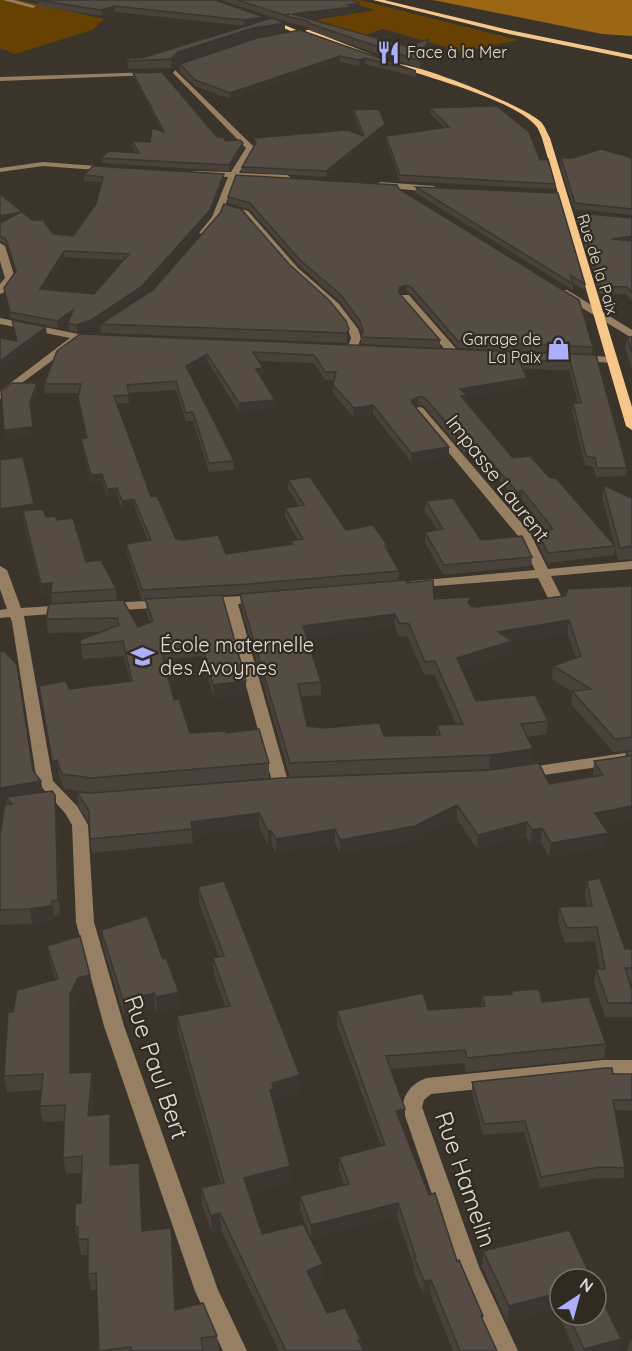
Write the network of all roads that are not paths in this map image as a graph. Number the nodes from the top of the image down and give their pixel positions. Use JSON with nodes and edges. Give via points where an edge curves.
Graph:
{"nodes":[{"id":1,"x":6,"y":0,"type":"edge"},
{"id":2,"x":376,"y":0,"type":"edge"},
{"id":3,"x":396,"y":0,"type":"edge"},
{"id":4,"x":33,"y":6,"type":"dead end"},
{"id":5,"x":256,"y":16,"type":"edge"},
{"id":6,"x":268,"y":20,"type":"junction"},
{"id":7,"x":307,"y":31,"type":"junction"},
{"id":8,"x":299,"y":32,"type":"junction"},
{"id":9,"x":284,"y":34,"type":"edge"},
{"id":10,"x":632,"y":52,"type":"edge"},
{"id":11,"x":632,"y":57,"type":"edge"},
{"id":12,"x":389,"y":62,"type":"edge"},
{"id":13,"x":181,"y":64,"type":"edge"},
{"id":14,"x":159,"y":72,"type":"edge"},
{"id":15,"x":0,"y":78,"type":"edge"},
{"id":16,"x":0,"y":170,"type":"edge"},
{"id":17,"x":121,"y":170,"type":"edge"},
{"id":18,"x":189,"y":173,"type":"edge"},
{"id":19,"x":234,"y":175,"type":"junction"},
{"id":20,"x":299,"y":179,"type":"edge"},
{"id":21,"x":368,"y":184,"type":"edge"},
{"id":22,"x":403,"y":187,"type":"junction"},
{"id":23,"x":442,"y":189,"type":"edge"},
{"id":24,"x":412,"y":197,"type":"edge"},
{"id":25,"x":221,"y":207,"type":"junction"},
{"id":26,"x":567,"y":214,"type":"junction"},
{"id":27,"x":580,"y":214,"type":"edge"},
{"id":28,"x":198,"y":240,"type":"edge"},
{"id":29,"x":0,"y":246,"type":"edge"},
{"id":30,"x":551,"y":284,"type":"edge"},
{"id":31,"x":0,"y":291,"type":"edge"},
{"id":32,"x":405,"y":297,"type":"edge"},
{"id":33,"x":597,"y":313,"type":"junction"},
{"id":34,"x":0,"y":321,"type":"edge"},
{"id":35,"x":104,"y":326,"type":"edge"},
{"id":36,"x":632,"y":335,"type":"edge"},
{"id":37,"x":78,"y":337,"type":"junction"},
{"id":38,"x":110,"y":338,"type":"edge"},
{"id":39,"x":340,"y":348,"type":"edge"},
{"id":40,"x":454,"y":353,"type":"edge"},
{"id":41,"x":569,"y":358,"type":"edge"},
{"id":42,"x":612,"y":360,"type":"junction"},
{"id":43,"x":0,"y":396,"type":"edge"},
{"id":44,"x":419,"y":410,"type":"edge"},
{"id":45,"x":632,"y":426,"type":"edge"},
{"id":46,"x":632,"y":565,"type":"edge"},
{"id":47,"x":0,"y":570,"type":"edge"},
{"id":48,"x":543,"y":573,"type":"junction"},
{"id":49,"x":397,"y":587,"type":"edge"},
{"id":50,"x":272,"y":598,"type":"edge"},
{"id":51,"x":231,"y":601,"type":"junction"},
{"id":52,"x":534,"y":607,"type":"edge"},
{"id":53,"x":7,"y":613,"type":"edge"},
{"id":54,"x":632,"y":757,"type":"edge"},
{"id":55,"x":509,"y":774,"type":"edge"},
{"id":56,"x":281,"y":785,"type":"edge"},
{"id":57,"x":49,"y":799,"type":"junction"},
{"id":58,"x":84,"y":799,"type":"edge"},
{"id":59,"x":632,"y":1068,"type":"edge"},
{"id":60,"x":235,"y":1351,"type":"edge"},
{"id":61,"x":506,"y":1351,"type":"edge"}],
"edges":[{"from":1,"to":4,"type":"street"},
{"from":2,"to":11,"type":"main road"},
{"from":3,"to":10,"type":"main road"},
{"from":5,"to":6,"type":"main road"},
{"from":6,"to":7,"type":"main road"},
{"from":6,"to":8,"type":"main road"},
{"from":7,"to":8,"type":"street"},
{"from":7,"to":8,"type":"main road","via":[[376,58]]},
{"from":8,"to":9,"type":"street"},
{"from":12,"to":26,"type":"main road","name":"Rue de la Paix","via":[[507,109],[528,125],[546,145],[556,194]]},
{"from":13,"to":19,"type":"street","via":[[172,72],[248,144],[250,150]]},
{"from":14,"to":15,"type":"street","via":[[95,75],[77,71]]},
{"from":16,"to":17,"type":"street","via":[[43,164]]},
{"from":18,"to":19,"type":"street"},
{"from":19,"to":20,"type":"street"},
{"from":19,"to":25,"type":"street"},
{"from":21,"to":22,"type":"street"},
{"from":22,"to":23,"type":"street"},
{"from":22,"to":24,"type":"street","via":[[402,191]]},
{"from":25,"to":28,"type":"street"},
{"from":25,"to":39,"type":"street","via":[[245,213],[295,270],[334,306],[353,329],[358,349]]},
{"from":26,"to":27,"type":"street"},
{"from":26,"to":33,"type":"main road","name":"Rue de la Paix"},
{"from":29,"to":31,"type":"street","via":[[10,278]]},
{"from":30,"to":33,"type":"street"},
{"from":32,"to":40,"type":"street"},
{"from":33,"to":36,"type":"street"},
{"from":33,"to":42,"type":"main road","name":"Rue de la Paix"},
{"from":34,"to":37,"type":"street"},
{"from":35,"to":37,"type":"street"},
{"from":37,"to":38,"type":"street"},
{"from":37,"to":43,"type":"street"},
{"from":41,"to":42,"type":"street"},
{"from":42,"to":45,"type":"main road","name":"Rue de la Paix"},
{"from":44,"to":48,"type":"street","name":"Impasse Laurent","via":[[525,536]]},
{"from":46,"to":48,"type":"street"},
{"from":47,"to":53,"type":"street","name":"Rue Paul Bert"},
{"from":48,"to":49,"type":"street"},
{"from":48,"to":52,"type":"street","name":"Impasse Laurent","via":[[558,604]]},
{"from":50,"to":51,"type":"street"},
{"from":51,"to":53,"type":"street"},
{"from":51,"to":56,"type":"street"},
{"from":53,"to":57,"type":"street","name":"Rue Paul Bert","via":[[19,622]]},
{"from":54,"to":55,"type":"street"},
{"from":57,"to":58,"type":"street"},
{"from":57,"to":60,"type":"street","name":"Rue Paul Bert","via":[[71,810],[80,825],[85,922],[114,1026],[207,1291]]},
{"from":59,"to":61,"type":"street","name":"Rue Hamelin","via":[[427,1086],[413,1098],[412,1107],[468,1267]]}]}
